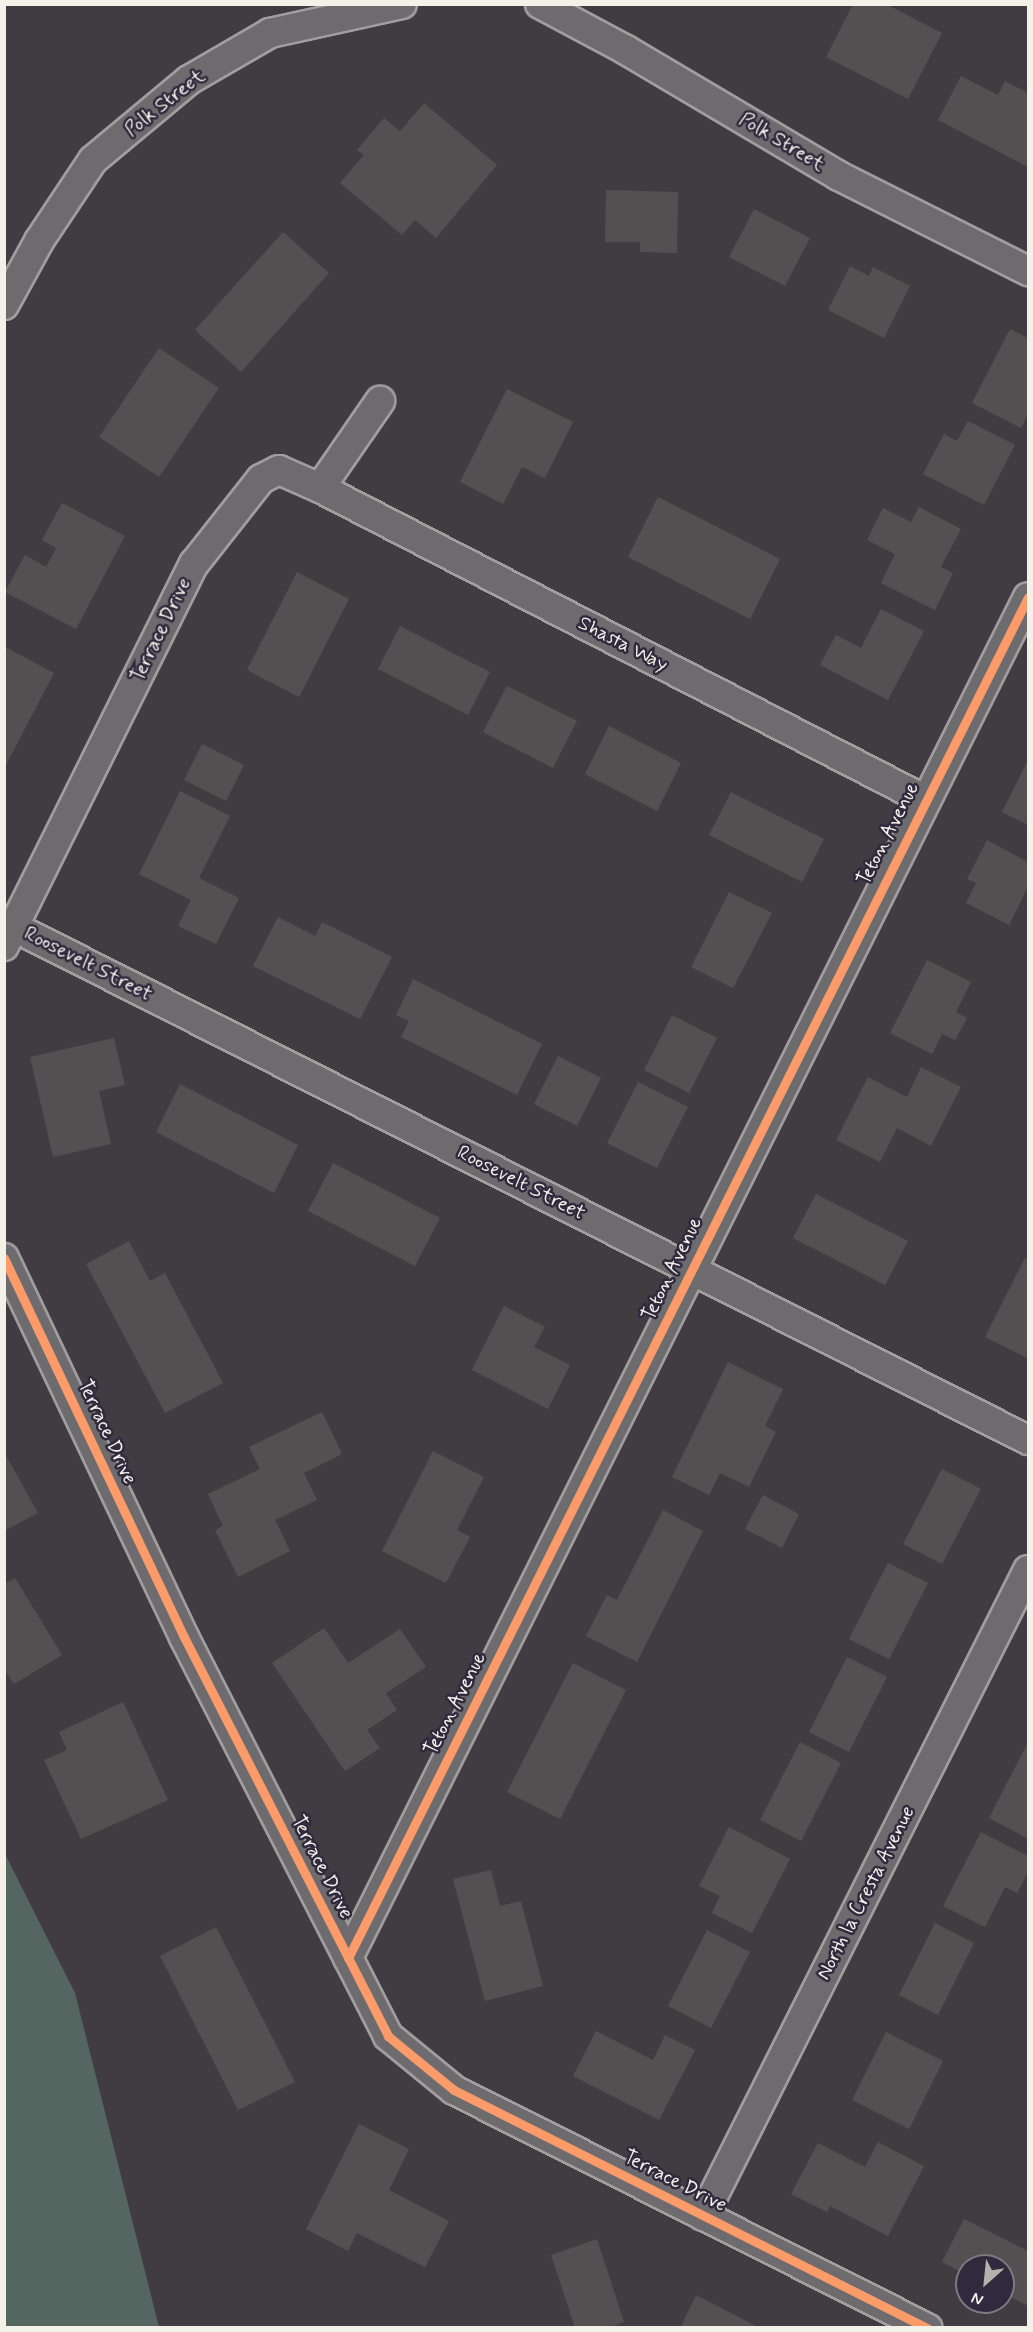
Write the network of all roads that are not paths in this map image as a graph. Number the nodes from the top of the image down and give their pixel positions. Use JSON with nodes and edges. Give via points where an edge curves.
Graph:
{"nodes":[{"id":1,"x":402,"y":4,"type":"edge"},
{"id":2,"x":540,"y":4,"type":"edge"},
{"id":3,"x":1029,"y":271,"type":"edge"},
{"id":4,"x":4,"y":305,"type":"edge"},
{"id":5,"x":380,"y":401,"type":"dead end"},
{"id":6,"x":320,"y":488,"type":"junction"},
{"id":7,"x":1029,"y":597,"type":"edge"},
{"id":8,"x":925,"y":800,"type":"junction"},
{"id":9,"x":9,"y":936,"type":"edge"},
{"id":10,"x":4,"y":1257,"type":"edge"},
{"id":11,"x":692,"y":1270,"type":"junction"},
{"id":12,"x":1029,"y":1440,"type":"edge"},
{"id":13,"x":1029,"y":1570,"type":"edge"},
{"id":14,"x":348,"y":1958,"type":"junction"},
{"id":15,"x":703,"y":2216,"type":"junction"},
{"id":16,"x":927,"y":2328,"type":"edge"}],
"edges":[{"from":1,"to":4,"type":"street","name":"Polk Street","via":[[270,33],[189,80],[93,160],[39,241]]},
{"from":2,"to":3,"type":"street","name":"Polk Street","via":[[626,50],[839,176]]},
{"from":5,"to":6,"type":"street"},
{"from":6,"to":8,"type":"street","name":"Shasta Way"},
{"from":6,"to":9,"type":"street","name":"Terrace Drive","via":[[279,470],[261,478],[194,564]]},
{"from":7,"to":8,"type":"street","name":"Teton Avenue"},
{"from":8,"to":11,"type":"street","name":"Teton Avenue"},
{"from":9,"to":11,"type":"street","name":"Roosevelt Street"},
{"from":10,"to":14,"type":"street","name":"Terrace Drive","via":[[184,1637]]},
{"from":11,"to":12,"type":"street","name":"Roosevelt Street"},
{"from":11,"to":14,"type":"street","name":"Teton Avenue"},
{"from":13,"to":15,"type":"street","name":"North la Cresta Avenue"},
{"from":14,"to":15,"type":"street","name":"Terrace Drive","via":[[388,2036],[454,2090]]},
{"from":15,"to":16,"type":"street","name":"Terrace Drive"}]}
